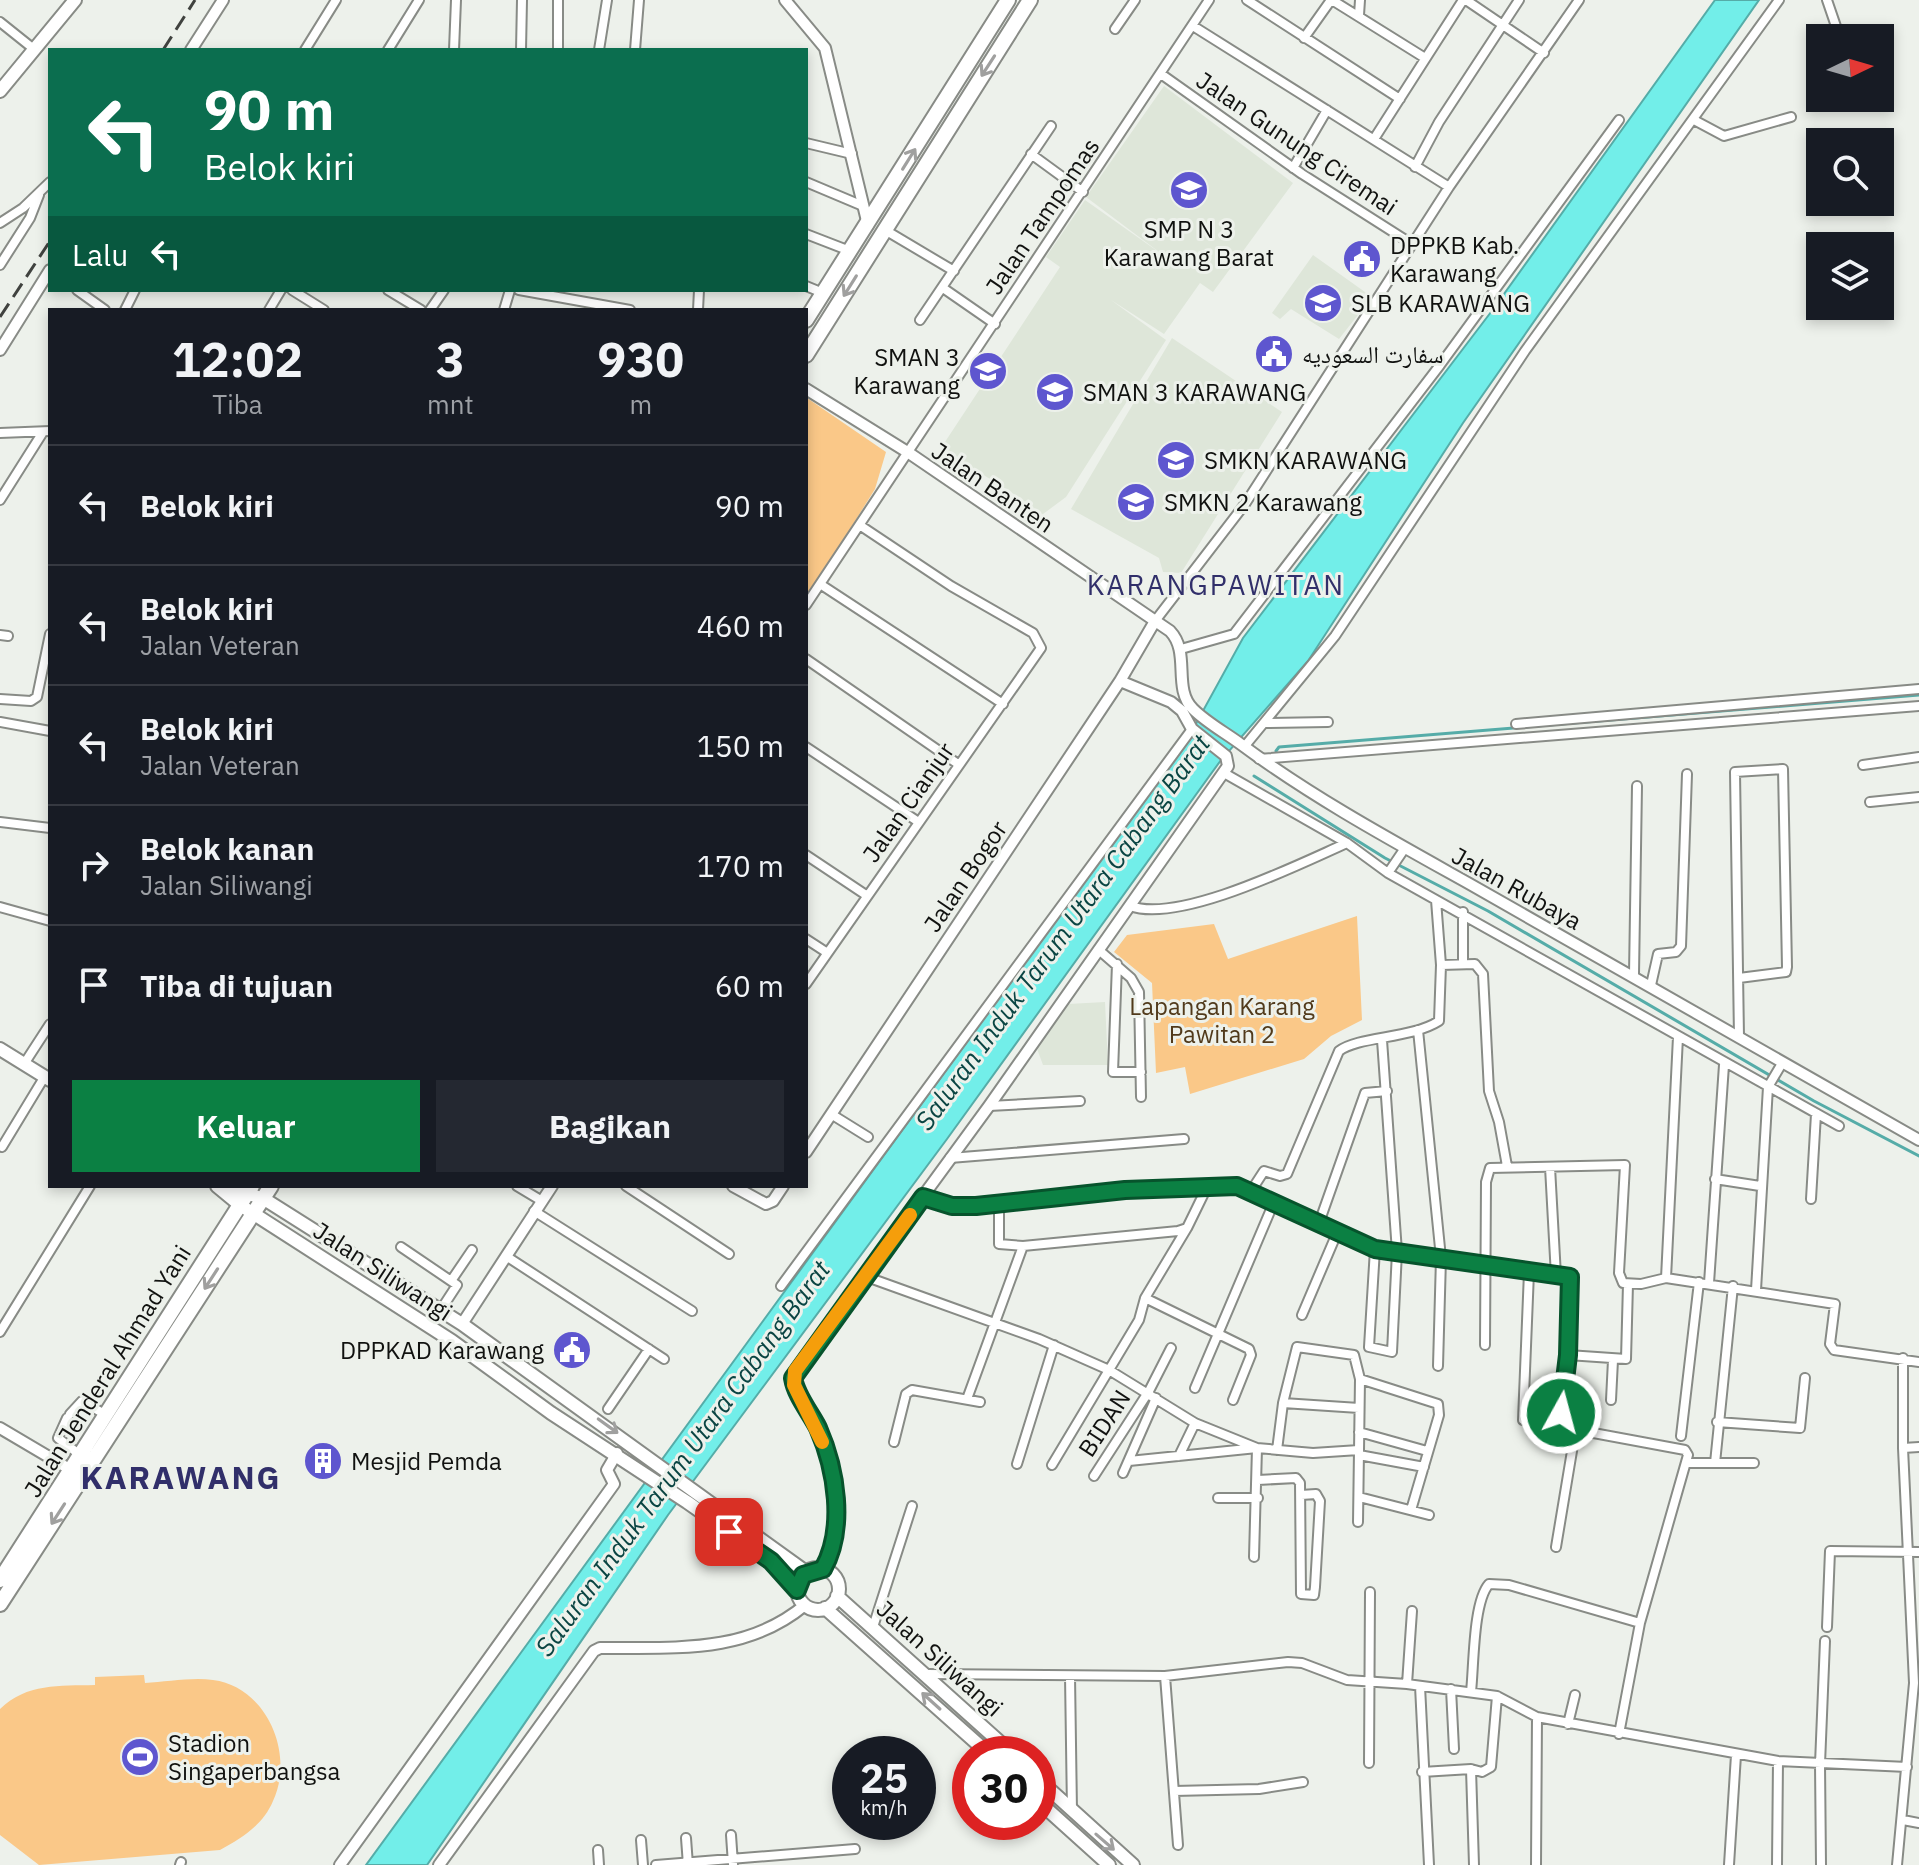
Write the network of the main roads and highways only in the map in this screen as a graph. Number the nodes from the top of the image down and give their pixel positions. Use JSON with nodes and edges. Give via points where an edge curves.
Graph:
{"nodes":[{"id":1,"x":75,"y":0,"type":"edge"},
{"id":2,"x":1008,"y":0,"type":"edge"},
{"id":3,"x":1030,"y":0,"type":"edge"},
{"id":4,"x":0,"y":91,"type":"edge"},
{"id":5,"x":808,"y":317,"type":"edge"},
{"id":6,"x":808,"y":352,"type":"edge"},
{"id":7,"x":0,"y":1049,"type":"edge"},
{"id":8,"x":47,"y":1078,"type":"edge"},
{"id":9,"x":223,"y":1188,"type":"edge"},
{"id":10,"x":254,"y":1194,"type":"edge"},
{"id":11,"x":254,"y":1214,"type":"junction"},
{"id":12,"x":367,"y":1263,"type":"junction"},
{"id":13,"x":358,"y":1280,"type":"junction"},
{"id":14,"x":129,"y":1392,"type":"junction"},
{"id":15,"x":563,"y":1396,"type":"junction"},
{"id":16,"x":551,"y":1413,"type":"junction"},
{"id":17,"x":89,"y":1449,"type":"junction"},
{"id":18,"x":806,"y":1572,"type":"junction"},
{"id":19,"x":0,"y":1580,"type":"edge"},
{"id":20,"x":797,"y":1590,"type":"junction"},
{"id":21,"x":837,"y":1596,"type":"junction"},
{"id":22,"x":0,"y":1604,"type":"edge"},
{"id":23,"x":825,"y":1608,"type":"junction"},
{"id":24,"x":969,"y":1736,"type":"edge"},
{"id":25,"x":994,"y":1736,"type":"edge"},
{"id":26,"x":1056,"y":1797,"type":"edge"},
{"id":27,"x":1056,"y":1817,"type":"edge"},
{"id":28,"x":1109,"y":1865,"type":"edge"},
{"id":29,"x":1133,"y":1865,"type":"edge"}],
"edges":[{"from":1,"to":4,"type":"main road"},
{"from":5,"to":2,"type":"main road","one_way":true},
{"from":3,"to":6,"type":"main road","one_way":true},
{"from":7,"to":8,"type":"main road"},
{"from":9,"to":10,"type":"main road","name":"Jalan Siliwangi"},
{"from":10,"to":11,"type":"main road","name":"Jalan Jenderal Ahmad Yani"},
{"from":10,"to":12,"type":"main road","name":"Jalan Siliwangi"},
{"from":10,"to":14,"type":"main road","name":"Jalan Jenderal Ahmad Yani"},
{"from":11,"to":13,"type":"main road","name":"Jalan Siliwangi"},
{"from":11,"to":14,"type":"main road","name":"Jalan Jenderal Ahmad Yani","one_way":true},
{"from":12,"to":13,"type":"main road"},
{"from":12,"to":15,"type":"main road","name":"Jalan Siliwangi"},
{"from":13,"to":16,"type":"main road","name":"Jalan Siliwangi"},
{"from":14,"to":17,"type":"main road","name":"Jalan Jenderal Ahmad Yani"},
{"from":14,"to":17,"type":"main road","name":"Jalan Jenderal Ahmad Yani","via":[[106,1415]]},
{"from":15,"to":16,"type":"main road"},
{"from":15,"to":18,"type":"main road","name":"Jalan Siliwangi","one_way":true},
{"from":16,"to":20,"type":"main road","name":"Jalan Siliwangi","via":[[771,1561]]},
{"from":17,"to":19,"type":"main road","name":"Jalan Jenderal Ahmad Yani"},
{"from":17,"to":22,"type":"main road","name":"Jalan Jenderal Ahmad Yani","one_way":true},
{"from":18,"to":20,"type":"main road"},
{"from":18,"to":21,"type":"main road","via":[[823,1569],[836,1579]]},
{"from":20,"to":23,"type":"main road","via":[[805,1605]]},
{"from":21,"to":23,"type":"main road"},
{"from":21,"to":25,"type":"main road","name":"Jalan Siliwangi"},
{"from":24,"to":23,"type":"main road","name":"Jalan Siliwangi","one_way":true},
{"from":26,"to":29,"type":"main road","one_way":true},
{"from":27,"to":28,"type":"main road"}]}
